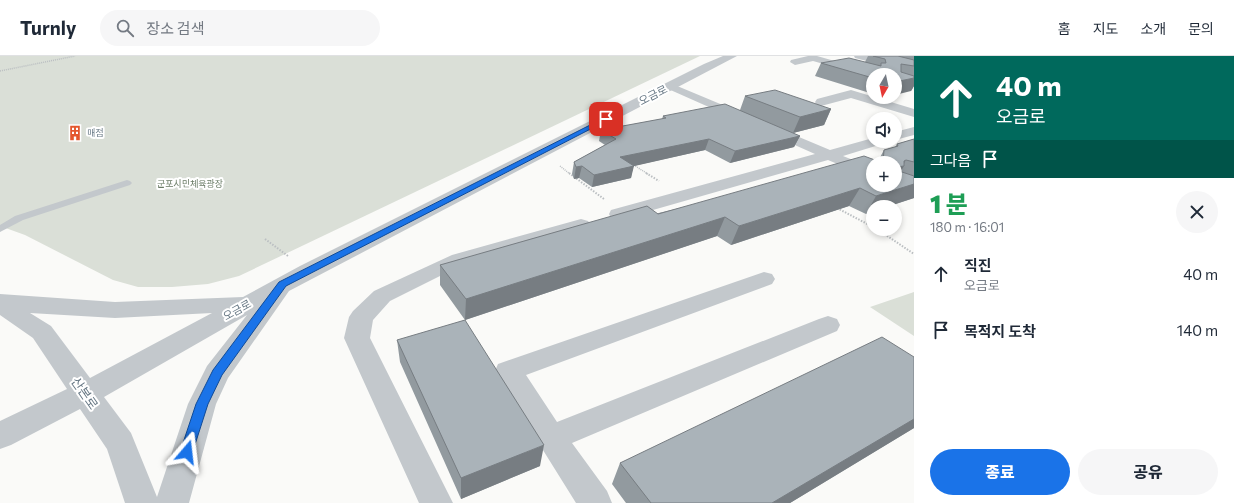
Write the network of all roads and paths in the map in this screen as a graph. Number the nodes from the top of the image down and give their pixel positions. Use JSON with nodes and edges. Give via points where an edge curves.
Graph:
{"nodes":[{"id":1,"x":75,"y":56,"type":"edge"},
{"id":2,"x":732,"y":56,"type":"edge"},
{"id":3,"x":859,"y":56,"type":"edge"},
{"id":4,"x":795,"y":62,"type":"dead end"},
{"id":5,"x":914,"y":70,"type":"edge"},
{"id":6,"x":0,"y":71,"type":"edge"},
{"id":7,"x":866,"y":73,"type":"edge"},
{"id":8,"x":670,"y":86,"type":"junction"},
{"id":9,"x":821,"y":102,"type":"dead end"},
{"id":10,"x":914,"y":114,"type":"edge"},
{"id":11,"x":914,"y":131,"type":"edge"},
{"id":12,"x":902,"y":134,"type":"edge"},
{"id":13,"x":866,"y":144,"type":"edge"},
{"id":14,"x":541,"y":151,"type":"junction"},
{"id":15,"x":829,"y":155,"type":"junction"},
{"id":16,"x":632,"y":164,"type":"edge"},
{"id":17,"x":866,"y":171,"type":"edge"},
{"id":18,"x":127,"y":183,"type":"dead end"},
{"id":19,"x":683,"y":196,"type":"junction"},
{"id":20,"x":835,"y":207,"type":"edge"},
{"id":21,"x":623,"y":213,"type":"junction"},
{"id":22,"x":866,"y":222,"type":"edge"},
{"id":23,"x":0,"y":229,"type":"edge"},
{"id":24,"x":888,"y":236,"type":"edge"},
{"id":25,"x":914,"y":254,"type":"edge"},
{"id":26,"x":764,"y":279,"type":"dead end"},
{"id":27,"x":282,"y":284,"type":"junction"},
{"id":28,"x":0,"y":303,"type":"edge"},
{"id":29,"x":247,"y":304,"type":"junction"},
{"id":30,"x":828,"y":325,"type":"dead end"},
{"id":31,"x":86,"y":393,"type":"junction"},
{"id":32,"x":0,"y":436,"type":"edge"},
{"id":33,"x":551,"y":438,"type":"junction"},
{"id":34,"x":142,"y":503,"type":"edge"},
{"id":35,"x":172,"y":503,"type":"edge"},
{"id":36,"x":436,"y":503,"type":"edge"},
{"id":37,"x":595,"y":503,"type":"edge"}],
"edges":[{"from":1,"to":6,"type":"path"},
{"from":2,"to":8,"type":"street","name":"오금로"},
{"from":3,"to":5,"type":"street"},
{"from":4,"to":7,"type":"street","via":[[813,58]]},
{"from":8,"to":14,"type":"street","name":"오금로"},
{"from":8,"to":15,"type":"street"},
{"from":9,"to":10,"type":"street","via":[[851,94]]},
{"from":11,"to":12,"type":"street"},
{"from":13,"to":15,"type":"street"},
{"from":14,"to":21,"type":"path"},
{"from":14,"to":27,"type":"street","name":"오금로"},
{"from":15,"to":17,"type":"street"},
{"from":15,"to":19,"type":"street"},
{"from":16,"to":19,"type":"path"},
{"from":18,"to":23,"type":"lane","via":[[19,218]]},
{"from":19,"to":21,"type":"street"},
{"from":20,"to":22,"type":"path"},
{"from":21,"to":36,"type":"street","via":[[459,259],[382,296],[361,317],[357,338]]},
{"from":24,"to":25,"type":"path"},
{"from":26,"to":33,"type":"street","via":[[508,371]]},
{"from":27,"to":29,"type":"street","name":"오금로"},
{"from":27,"to":35,"type":"street","via":[[217,373],[202,404]]},
{"from":28,"to":29,"type":"street","via":[[115,310]]},
{"from":28,"to":31,"type":"street","name":"산본로","via":[[42,332]]},
{"from":29,"to":31,"type":"street","name":"오금로"},
{"from":30,"to":33,"type":"street"},
{"from":31,"to":32,"type":"street","name":"오금로"},
{"from":31,"to":34,"type":"street","name":"산본로","via":[[120,443]]},
{"from":33,"to":37,"type":"street"}]}
